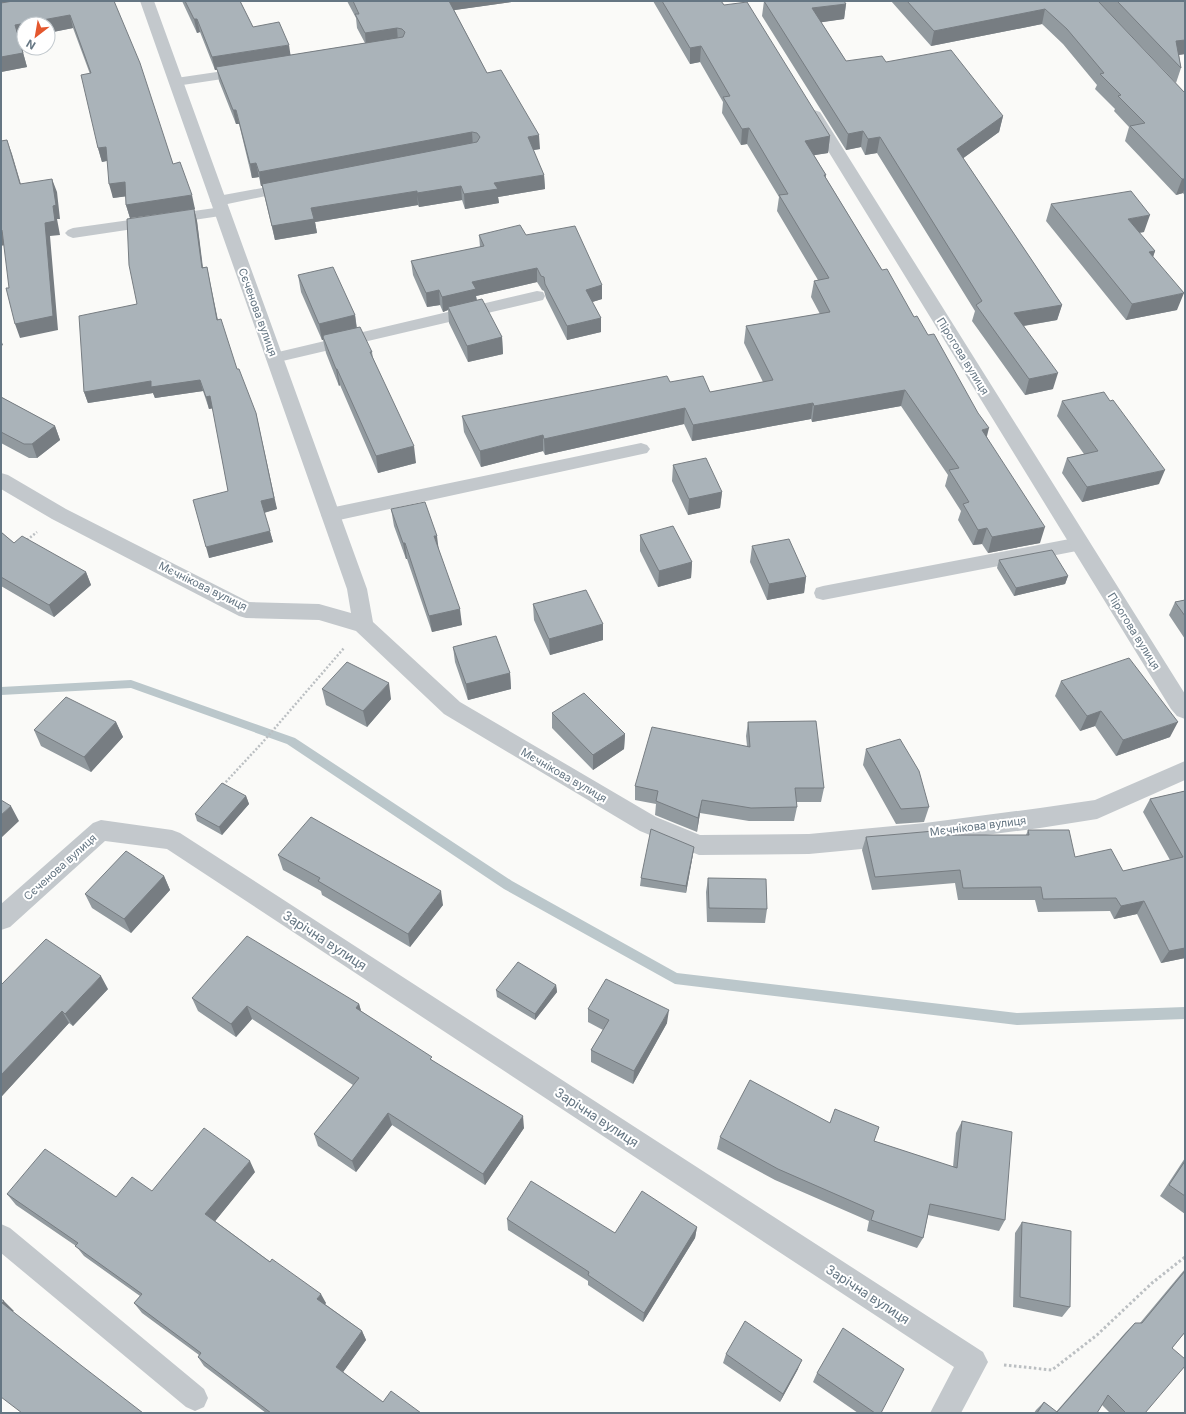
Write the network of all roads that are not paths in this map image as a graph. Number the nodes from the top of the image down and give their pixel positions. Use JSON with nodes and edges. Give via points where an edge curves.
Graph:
{"nodes":[{"id":1,"x":147,"y":1,"type":"edge"},
{"id":2,"x":260,"y":69,"type":"edge"},
{"id":3,"x":176,"y":82,"type":"junction"},
{"id":4,"x":806,"y":103,"type":"edge"},
{"id":5,"x":303,"y":184,"type":"edge"},
{"id":6,"x":220,"y":206,"type":"junction"},
{"id":7,"x":73,"y":233,"type":"dead end"},
{"id":8,"x":537,"y":296,"type":"dead end"},
{"id":9,"x":274,"y":358,"type":"junction"},
{"id":10,"x":641,"y":449,"type":"dead end"},
{"id":11,"x":1,"y":480,"type":"edge"},
{"id":12,"x":330,"y":515,"type":"junction"},
{"id":13,"x":1080,"y":544,"type":"junction"},
{"id":14,"x":824,"y":593,"type":"dead end"},
{"id":15,"x":363,"y":625,"type":"junction"},
{"id":16,"x":1185,"y":710,"type":"edge"},
{"id":17,"x":1185,"y":770,"type":"edge"},
{"id":18,"x":172,"y":840,"type":"joint"},
{"id":19,"x":1,"y":919,"type":"edge"},
{"id":20,"x":1,"y":1238,"type":"edge"},
{"id":21,"x":195,"y":1398,"type":"dead end"},
{"id":22,"x":945,"y":1413,"type":"edge"}],
"edges":[{"from":1,"to":3,"type":"street","name":"Сєченова вулиця"},
{"from":2,"to":3,"type":"lane"},
{"from":3,"to":6,"type":"street","name":"Сєченова вулиця"},
{"from":4,"to":13,"type":"street","name":"Пірогова вулиця"},
{"from":5,"to":6,"type":"lane"},
{"from":6,"to":7,"type":"lane"},
{"from":6,"to":9,"type":"street","name":"Сєченова вулиця"},
{"from":8,"to":9,"type":"lane"},
{"from":9,"to":12,"type":"street","name":"Сєченова вулиця"},
{"from":10,"to":12,"type":"lane"},
{"from":11,"to":15,"type":"street","name":"Мєчнікова вулиця","via":[[59,514],[246,610],[319,612]]},
{"from":12,"to":15,"type":"street","name":"Сєченова вулиця","via":[[357,589]]},
{"from":13,"to":14,"type":"lane"},
{"from":13,"to":16,"type":"street","name":"Пірогова вулиця"},
{"from":15,"to":17,"type":"street","name":"Мєчнікова вулиця","via":[[452,708],[648,824],[699,845],[809,844],[925,833],[1040,818],[1097,809]]},
{"from":18,"to":19,"type":"street","name":"Сєченова вулиця","via":[[100,830]]},
{"from":18,"to":22,"type":"street","name":"Зарічна вулиця","via":[[973,1362]]},
{"from":20,"to":21,"type":"lane"}]}
